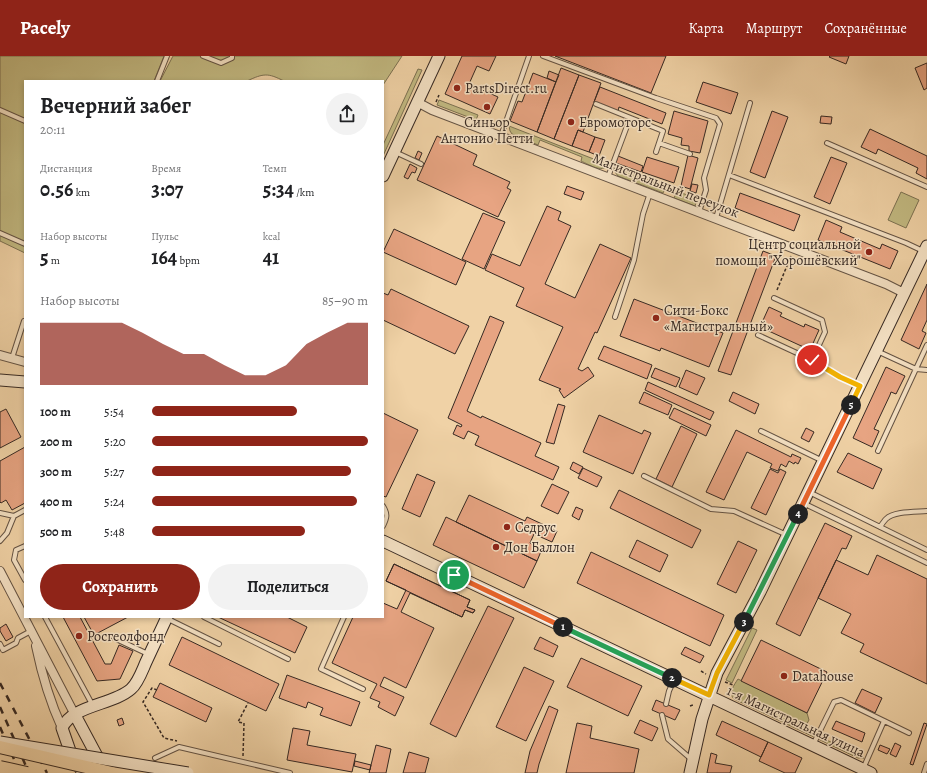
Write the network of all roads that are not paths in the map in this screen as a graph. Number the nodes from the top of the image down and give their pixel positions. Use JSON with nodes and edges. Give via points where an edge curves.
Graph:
{"nodes":[{"id":1,"x":168,"y":56,"type":"edge"},
{"id":2,"x":203,"y":56,"type":"edge"},
{"id":3,"x":232,"y":56,"type":"edge"},
{"id":4,"x":439,"y":56,"type":"edge"},
{"id":5,"x":529,"y":56,"type":"edge"},
{"id":6,"x":543,"y":56,"type":"edge"},
{"id":7,"x":157,"y":80,"type":"edge"},
{"id":8,"x":417,"y":102,"type":"junction"},
{"id":9,"x":750,"y":103,"type":"dead end"},
{"id":10,"x":596,"y":104,"type":"dead end"},
{"id":11,"x":0,"y":110,"type":"edge"},
{"id":12,"x":630,"y":118,"type":"junction"},
{"id":13,"x":24,"y":121,"type":"edge"},
{"id":14,"x":501,"y":136,"type":"junction"},
{"id":15,"x":659,"y":143,"type":"junction"},
{"id":16,"x":827,"y":143,"type":"dead end"},
{"id":17,"x":395,"y":152,"type":"junction"},
{"id":18,"x":656,"y":152,"type":"dead end"},
{"id":19,"x":690,"y":154,"type":"dead end"},
{"id":20,"x":421,"y":164,"type":"dead end"},
{"id":21,"x":384,"y":174,"type":"edge"},
{"id":22,"x":729,"y":175,"type":"junction"},
{"id":23,"x":608,"y":177,"type":"junction"},
{"id":24,"x":927,"y":187,"type":"edge"},
{"id":25,"x":650,"y":193,"type":"junction"},
{"id":26,"x":699,"y":212,"type":"junction"},
{"id":27,"x":716,"y":218,"type":"junction"},
{"id":28,"x":0,"y":233,"type":"edge"},
{"id":29,"x":24,"y":244,"type":"edge"},
{"id":30,"x":926,"y":250,"type":"edge"},
{"id":31,"x":904,"y":293,"type":"junction"},
{"id":32,"x":774,"y":298,"type":"dead end"},
{"id":33,"x":614,"y":317,"type":"dead end"},
{"id":34,"x":24,"y":321,"type":"dead end"},
{"id":35,"x":758,"y":334,"type":"dead end"},
{"id":36,"x":927,"y":345,"type":"edge"},
{"id":37,"x":877,"y":351,"type":"junction"},
{"id":38,"x":0,"y":355,"type":"edge"},
{"id":39,"x":12,"y":358,"type":"junction"},
{"id":40,"x":812,"y":360,"type":"junction"},
{"id":41,"x":24,"y":362,"type":"edge"},
{"id":42,"x":916,"y":369,"type":"junction"},
{"id":43,"x":927,"y":370,"type":"edge"},
{"id":44,"x":0,"y":380,"type":"edge"},
{"id":45,"x":24,"y":382,"type":"edge"},
{"id":46,"x":860,"y":386,"type":"junction"},
{"id":47,"x":761,"y":432,"type":"dead end"},
{"id":48,"x":878,"y":451,"type":"dead end"},
{"id":49,"x":823,"y":462,"type":"junction"},
{"id":50,"x":644,"y":476,"type":"dead end"},
{"id":51,"x":808,"y":492,"type":"junction"},
{"id":52,"x":803,"y":503,"type":"junction"},
{"id":53,"x":384,"y":508,"type":"edge"},
{"id":54,"x":24,"y":511,"type":"edge"},
{"id":55,"x":927,"y":511,"type":"edge"},
{"id":56,"x":0,"y":513,"type":"edge"},
{"id":57,"x":14,"y":516,"type":"junction"},
{"id":58,"x":384,"y":524,"type":"edge"},
{"id":59,"x":880,"y":527,"type":"junction"},
{"id":60,"x":788,"y":535,"type":"junction"},
{"id":61,"x":0,"y":541,"type":"edge"},
{"id":62,"x":384,"y":541,"type":"edge"},
{"id":63,"x":24,"y":546,"type":"edge"},
{"id":64,"x":927,"y":550,"type":"edge"},
{"id":65,"x":927,"y":563,"type":"edge"},
{"id":66,"x":0,"y":571,"type":"edge"},
{"id":67,"x":24,"y":578,"type":"edge"},
{"id":68,"x":24,"y":616,"type":"edge"},
{"id":69,"x":25,"y":618,"type":"edge"},
{"id":70,"x":46,"y":618,"type":"edge"},
{"id":71,"x":166,"y":618,"type":"edge"},
{"id":72,"x":206,"y":618,"type":"edge"},
{"id":73,"x":344,"y":618,"type":"edge"},
{"id":74,"x":33,"y":633,"type":"junction"},
{"id":75,"x":114,"y":638,"type":"dead end"},
{"id":76,"x":0,"y":644,"type":"edge"},
{"id":77,"x":219,"y":644,"type":"dead end"},
{"id":78,"x":149,"y":655,"type":"junction"},
{"id":79,"x":288,"y":659,"type":"dead end"},
{"id":80,"x":674,"y":679,"type":"junction"},
{"id":81,"x":363,"y":689,"type":"dead end"},
{"id":82,"x":709,"y":695,"type":"junction"},
{"id":83,"x":666,"y":704,"type":"dead end"},
{"id":84,"x":93,"y":706,"type":"junction"},
{"id":85,"x":75,"y":715,"type":"junction"},
{"id":86,"x":662,"y":715,"type":"dead end"},
{"id":87,"x":884,"y":721,"type":"junction"},
{"id":88,"x":62,"y":728,"type":"junction"},
{"id":89,"x":908,"y":733,"type":"dead end"},
{"id":90,"x":0,"y":742,"type":"edge"},
{"id":91,"x":813,"y":746,"type":"junction"},
{"id":92,"x":0,"y":747,"type":"edge"},
{"id":93,"x":155,"y":758,"type":"dead end"},
{"id":94,"x":693,"y":760,"type":"junction"},
{"id":95,"x":927,"y":764,"type":"edge"},
{"id":96,"x":0,"y":767,"type":"edge"},
{"id":97,"x":273,"y":771,"type":"edge"},
{"id":98,"x":867,"y":771,"type":"edge"},
{"id":99,"x":27,"y":773,"type":"edge"},
{"id":100,"x":82,"y":773,"type":"edge"},
{"id":101,"x":106,"y":773,"type":"edge"},
{"id":102,"x":112,"y":773,"type":"edge"},
{"id":103,"x":188,"y":773,"type":"edge"},
{"id":104,"x":290,"y":773,"type":"edge"},
{"id":105,"x":690,"y":773,"type":"edge"},
{"id":106,"x":924,"y":773,"type":"edge"}],
"edges":[{"from":1,"to":7,"type":"lane"},
{"from":2,"to":3,"type":"lane","via":[[221,63]]},
{"from":4,"to":8,"type":"street"},
{"from":5,"to":14,"type":"lane"},
{"from":6,"to":26,"type":"lane","via":[[716,118],[720,124],[704,178],[706,190]]},
{"from":8,"to":14,"type":"street","name":"Магистральный переулок"},
{"from":8,"to":17,"type":"street"},
{"from":9,"to":22,"type":"lane"},
{"from":10,"to":12,"type":"lane"},
{"from":11,"to":13,"type":"lane"},
{"from":12,"to":15,"type":"lane","via":[[663,131]]},
{"from":12,"to":23,"type":"lane"},
{"from":14,"to":23,"type":"street","name":"Магистральный переулок"},
{"from":15,"to":18,"type":"lane"},
{"from":15,"to":19,"type":"lane"},
{"from":16,"to":24,"type":"lane"},
{"from":17,"to":20,"type":"lane"},
{"from":17,"to":21,"type":"street"},
{"from":22,"to":27,"type":"lane"},
{"from":22,"to":30,"type":"lane"},
{"from":23,"to":25,"type":"street","name":"Магистральный переулок"},
{"from":25,"to":26,"type":"street","name":"Магистральный переулок"},
{"from":25,"to":33,"type":"lane","via":[[634,260]]},
{"from":26,"to":27,"type":"street","name":"Магистральный переулок"},
{"from":27,"to":31,"type":"street","name":"Магистральный переулок"},
{"from":28,"to":29,"type":"lane"},
{"from":30,"to":31,"type":"street"},
{"from":31,"to":37,"type":"street"},
{"from":32,"to":40,"type":"lane","via":[[822,320],[825,332]]},
{"from":34,"to":39,"type":"lane"},
{"from":35,"to":40,"type":"lane"},
{"from":36,"to":42,"type":"lane"},
{"from":37,"to":42,"type":"lane"},
{"from":37,"to":46,"type":"street"},
{"from":38,"to":39,"type":"street"},
{"from":39,"to":41,"type":"street"},
{"from":40,"to":46,"type":"lane"},
{"from":42,"to":43,"type":"lane"},
{"from":42,"to":48,"type":"lane"},
{"from":44,"to":45,"type":"street"},
{"from":46,"to":49,"type":"street"},
{"from":47,"to":49,"type":"lane"},
{"from":49,"to":51,"type":"street"},
{"from":50,"to":60,"type":"lane","via":[[711,509],[734,511]]},
{"from":51,"to":52,"type":"street"},
{"from":51,"to":59,"type":"lane"},
{"from":52,"to":60,"type":"street"},
{"from":52,"to":65,"type":"lane"},
{"from":53,"to":58,"type":"lane","via":[[387,517]]},
{"from":54,"to":57,"type":"lane"},
{"from":55,"to":59,"type":"lane","via":[[890,516]]},
{"from":56,"to":57,"type":"lane"},
{"from":57,"to":61,"type":"lane","via":[[7,533]]},
{"from":59,"to":64,"type":"lane"},
{"from":60,"to":82,"type":"street","via":[[724,657]]},
{"from":62,"to":80,"type":"street","name":"1-я Магистральная улица"},
{"from":63,"to":67,"type":"lane","via":[[16,550],[14,560]]},
{"from":66,"to":68,"type":"street"},
{"from":69,"to":74,"type":"street"},
{"from":70,"to":84,"type":"lane"},
{"from":71,"to":77,"type":"lane"},
{"from":71,"to":78,"type":"street"},
{"from":72,"to":79,"type":"lane"},
{"from":73,"to":81,"type":"lane","via":[[321,669]]},
{"from":74,"to":76,"type":"lane","via":[[18,638],[16,643],[3,650]]},
{"from":74,"to":85,"type":"street"},
{"from":74,"to":88,"type":"street","via":[[52,707]]},
{"from":75,"to":78,"type":"lane"},
{"from":78,"to":84,"type":"street","via":[[132,689]]},
{"from":80,"to":82,"type":"street","name":"1-я Магистральная улица"},
{"from":80,"to":83,"type":"lane"},
{"from":82,"to":91,"type":"street","name":"1-я Магистральная улица"},
{"from":82,"to":94,"type":"street"},
{"from":84,"to":85,"type":"street"},
{"from":85,"to":88,"type":"street","via":[[65,722]]},
{"from":85,"to":101,"type":"street"},
{"from":86,"to":94,"type":"lane","via":[[668,739]]},
{"from":87,"to":89,"type":"lane"},
{"from":87,"to":91,"type":"lane","via":[[841,700],[834,702]]},
{"from":87,"to":98,"type":"lane"},
{"from":88,"to":100,"type":"street","via":[[70,751]]},
{"from":90,"to":103,"type":"street","bridge":true},
{"from":91,"to":98,"type":"street","name":"1-я Магистральная улица"},
{"from":92,"to":102,"type":"main road","bridge":true},
{"from":93,"to":97,"type":"lane","via":[[179,747]]},
{"from":94,"to":105,"type":"street"},
{"from":95,"to":106,"type":"lane"},
{"from":96,"to":99,"type":"main road","bridge":true},
{"from":97,"to":104,"type":"lane"}]}
